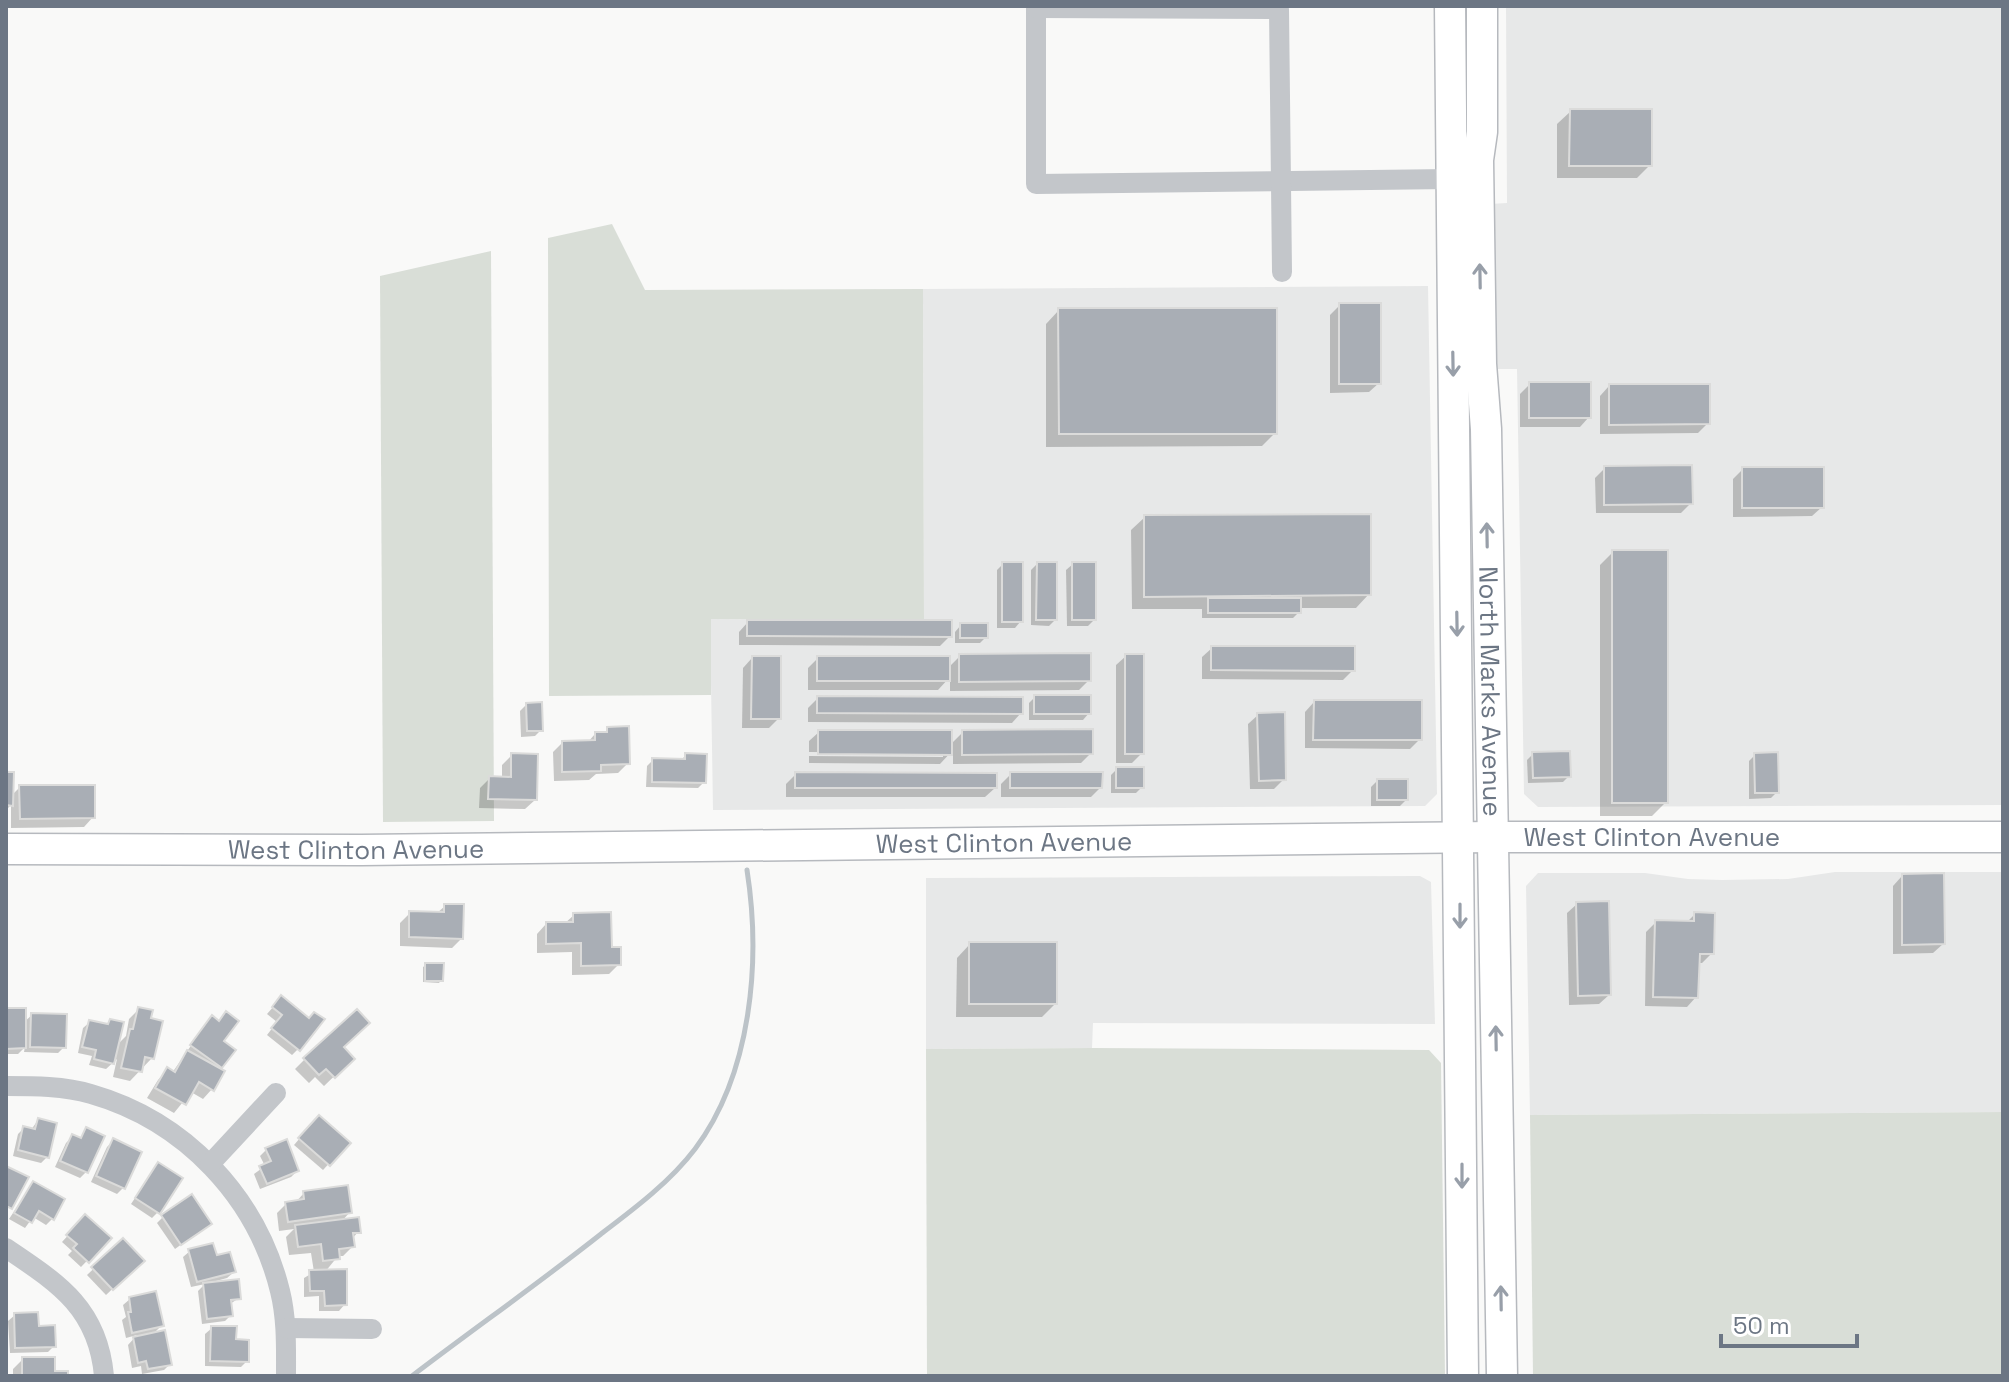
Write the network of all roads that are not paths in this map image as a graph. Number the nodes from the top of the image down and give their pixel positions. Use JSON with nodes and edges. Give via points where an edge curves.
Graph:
{"nodes":[{"id":1,"x":1450,"y":6,"type":"edge"},
{"id":2,"x":1482,"y":6,"type":"edge"},
{"id":3,"x":1036,"y":7,"type":"edge"},
{"id":4,"x":1448,"y":65,"type":"junction"},
{"id":5,"x":1478,"y":160,"type":"junction"},
{"id":6,"x":1450,"y":179,"type":"junction"},
{"id":7,"x":1281,"y":181,"type":"junction"},
{"id":8,"x":1282,"y":272,"type":"dead end"},
{"id":9,"x":1492,"y":837,"type":"junction"},
{"id":10,"x":2003,"y":837,"type":"edge"},
{"id":11,"x":1460,"y":838,"type":"junction"},
{"id":12,"x":6,"y":849,"type":"edge"},
{"id":13,"x":6,"y":1086,"type":"edge"},
{"id":14,"x":276,"y":1093,"type":"dead end"},
{"id":15,"x":210,"y":1164,"type":"junction"},
{"id":16,"x":6,"y":1248,"type":"edge"},
{"id":17,"x":286,"y":1328,"type":"junction"},
{"id":18,"x":372,"y":1329,"type":"dead end"},
{"id":19,"x":104,"y":1376,"type":"edge"},
{"id":20,"x":286,"y":1376,"type":"edge"},
{"id":21,"x":1463,"y":1376,"type":"edge"},
{"id":22,"x":1502,"y":1376,"type":"edge"}],
"edges":[{"from":1,"to":4,"type":"main road","name":"North Marks Avenue"},
{"from":2,"to":5,"type":"main road","name":"North Marks Avenue"},
{"from":3,"to":7,"type":"street","via":[[1279,9]]},
{"from":3,"to":7,"type":"street","via":[[1036,184]]},
{"from":4,"to":5,"type":"main road","via":[[1463,78]]},
{"from":4,"to":6,"type":"main road","name":"North Marks Avenue"},
{"from":9,"to":5,"type":"main road","name":"North Marks Avenue","one_way":true},
{"from":6,"to":7,"type":"street"},
{"from":6,"to":11,"type":"main road","name":"North Marks Avenue","one_way":true},
{"from":7,"to":8,"type":"street"},
{"from":9,"to":10,"type":"main road","name":"West Clinton Avenue"},
{"from":9,"to":11,"type":"main road","name":"West Clinton Avenue"},
{"from":22,"to":9,"type":"main road","name":"North Marks Avenue","one_way":true},
{"from":11,"to":12,"type":"main road","name":"West Clinton Avenue"},
{"from":11,"to":21,"type":"main road","name":"North Marks Avenue","one_way":true},
{"from":13,"to":15,"type":"street","via":[[89,1093],[121,1105],[163,1127]]},
{"from":14,"to":15,"type":"street"},
{"from":15,"to":17,"type":"street","via":[[251,1216],[268,1252]]},
{"from":16,"to":19,"type":"street","via":[[56,1282],[83,1312],[100,1350]]},
{"from":17,"to":18,"type":"street"},
{"from":17,"to":20,"type":"street"}]}
